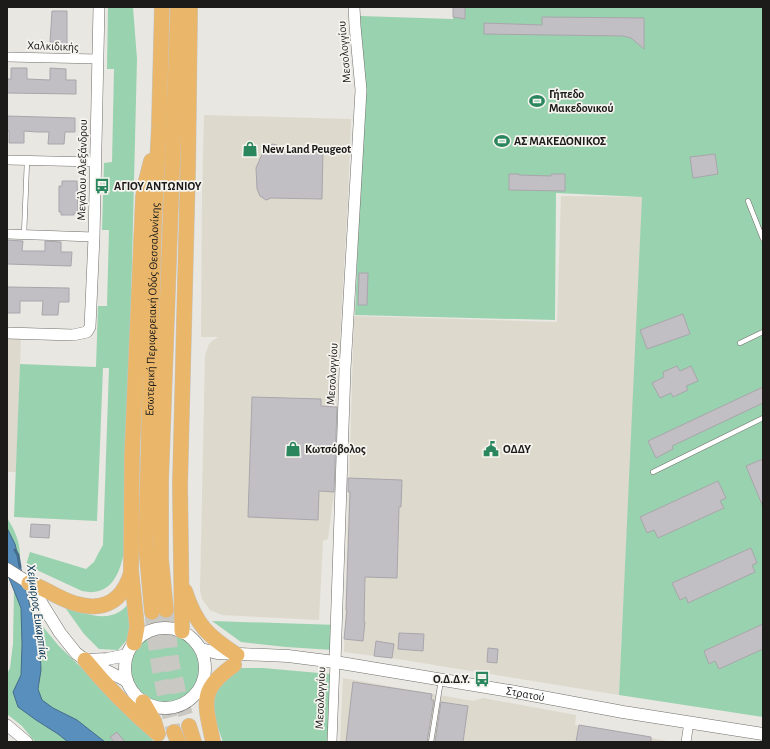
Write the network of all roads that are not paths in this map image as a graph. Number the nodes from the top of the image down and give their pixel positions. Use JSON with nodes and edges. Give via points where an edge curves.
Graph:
{"nodes":[{"id":1,"x":99,"y":7,"type":"edge"},
{"id":2,"x":162,"y":7,"type":"edge"},
{"id":3,"x":354,"y":7,"type":"edge"},
{"id":4,"x":188,"y":8,"type":"edge"},
{"id":5,"x":7,"y":57,"type":"edge"},
{"id":6,"x":98,"y":59,"type":"junction"},
{"id":7,"x":159,"y":127,"type":"junction"},
{"id":8,"x":7,"y":160,"type":"edge"},
{"id":9,"x":27,"y":160,"type":"junction"},
{"id":10,"x":96,"y":162,"type":"junction"},
{"id":11,"x":748,"y":201,"type":"dead end"},
{"id":12,"x":7,"y":234,"type":"edge"},
{"id":13,"x":24,"y":235,"type":"junction"},
{"id":14,"x":94,"y":237,"type":"junction"},
{"id":15,"x":763,"y":239,"type":"edge"},
{"id":16,"x":763,"y":332,"type":"edge"},
{"id":17,"x":7,"y":333,"type":"edge"},
{"id":18,"x":740,"y":343,"type":"dead end"},
{"id":19,"x":763,"y":418,"type":"edge"},
{"id":20,"x":653,"y":472,"type":"dead end"},
{"id":21,"x":7,"y":569,"type":"edge"},
{"id":22,"x":131,"y":570,"type":"junction"},
{"id":23,"x":181,"y":577,"type":"junction"},
{"id":24,"x":29,"y":583,"type":"junction"},
{"id":25,"x":182,"y":631,"type":"junction"},
{"id":26,"x":131,"y":649,"type":"junction"},
{"id":27,"x":201,"y":649,"type":"junction"},
{"id":28,"x":85,"y":660,"type":"junction"},
{"id":29,"x":236,"y":660,"type":"junction"},
{"id":30,"x":334,"y":662,"type":"junction"},
{"id":31,"x":204,"y":679,"type":"junction"},
{"id":32,"x":441,"y":679,"type":"junction"},
{"id":33,"x":127,"y":681,"type":"junction"},
{"id":34,"x":196,"y":694,"type":"junction"},
{"id":35,"x":143,"y":702,"type":"junction"},
{"id":36,"x":689,"y":722,"type":"junction"},
{"id":37,"x":7,"y":725,"type":"edge"},
{"id":38,"x":189,"y":726,"type":"tunnel mouth"},
{"id":39,"x":763,"y":734,"type":"edge"},
{"id":40,"x":159,"y":738,"type":"edge"},
{"id":41,"x":27,"y":742,"type":"edge"},
{"id":42,"x":194,"y":742,"type":"edge"},
{"id":43,"x":209,"y":742,"type":"edge"},
{"id":44,"x":213,"y":742,"type":"edge"},
{"id":45,"x":332,"y":742,"type":"edge"},
{"id":46,"x":431,"y":742,"type":"edge"},
{"id":47,"x":686,"y":742,"type":"edge"}],
"edges":[{"from":1,"to":6,"type":"street","name":"Μεγάλου Αλεξάνδρου"},
{"from":2,"to":7,"type":"highway","name":"Εσωτερική Περιφερειακή Οδός Θεσσαλονίκης"},
{"from":3,"to":30,"type":"street","name":"Μεσολογγίου","via":[[361,90],[345,369]]},
{"from":4,"to":7,"type":"highway","name":"Εσωτερική Περιφερειακή Οδός Θεσσαλονίκης","via":[[161,481],[159,611],[146,546],[153,236]]},
{"from":4,"to":23,"type":"highway","via":[[188,166],[180,485]]},
{"from":5,"to":6,"type":"street","name":"Χαλκιδικής"},
{"from":6,"to":10,"type":"street","name":"Μεγάλου Αλεξάνδρου"},
{"from":7,"to":22,"type":"highway","via":[[143,197],[132,435]]},
{"from":8,"to":9,"type":"street"},
{"from":9,"to":10,"type":"street"},
{"from":9,"to":13,"type":"lane"},
{"from":10,"to":14,"type":"street","name":"Μεγάλου Αλεξάνδρου"},
{"from":11,"to":15,"type":"lane"},
{"from":12,"to":13,"type":"street"},
{"from":13,"to":14,"type":"street"},
{"from":14,"to":17,"type":"street","name":"Μεγάλου Αλεξάνδρου","via":[[91,320],[87,332],[73,335]]},
{"from":16,"to":18,"type":"lane"},
{"from":19,"to":20,"type":"lane"},
{"from":21,"to":24,"type":"main road"},
{"from":22,"to":24,"type":"highway","via":[[122,592],[105,605],[77,604]]},
{"from":22,"to":26,"type":"highway","via":[[136,627]]},
{"from":23,"to":25,"type":"highway"},
{"from":23,"to":29,"type":"highway","via":[[198,622]]},
{"from":24,"to":28,"type":"main road","via":[[68,643]]},
{"from":25,"to":26,"type":"main road","via":[[156,629],[144,634]]},
{"from":25,"to":27,"type":"main road"},
{"from":26,"to":28,"type":"main road","via":[[107,659]]},
{"from":26,"to":33,"type":"main road","via":[[125,667]]},
{"from":27,"to":29,"type":"main road","name":"Στρατού"},
{"from":27,"to":31,"type":"main road","via":[[206,667]]},
{"from":28,"to":33,"type":"main road"},
{"from":28,"to":40,"type":"highway"},
{"from":29,"to":30,"type":"main road","name":"Στρατού","via":[[288,656]]},
{"from":29,"to":31,"type":"main road","name":"Στρατού","via":[[214,669]]},
{"from":29,"to":44,"type":"highway","via":[[218,677],[207,693],[207,712]]},
{"from":30,"to":32,"type":"main road","name":"Στρατού"},
{"from":30,"to":45,"type":"street","name":"Μεσολογγίου"},
{"from":31,"to":34,"type":"main road"},
{"from":32,"to":36,"type":"main road","name":"Στρατού"},
{"from":32,"to":46,"type":"lane"},
{"from":33,"to":35,"type":"main road"},
{"from":34,"to":35,"type":"main road","via":[[187,702],[171,708],[159,708]]},
{"from":34,"to":43,"type":"highway","via":[[200,721]]},
{"from":35,"to":40,"type":"highway","via":[[154,721]]},
{"from":36,"to":39,"type":"main road","name":"Στρατού"},
{"from":36,"to":47,"type":"street"},
{"from":37,"to":41,"type":"street"},
{"from":38,"to":42,"type":"highway"}]}
